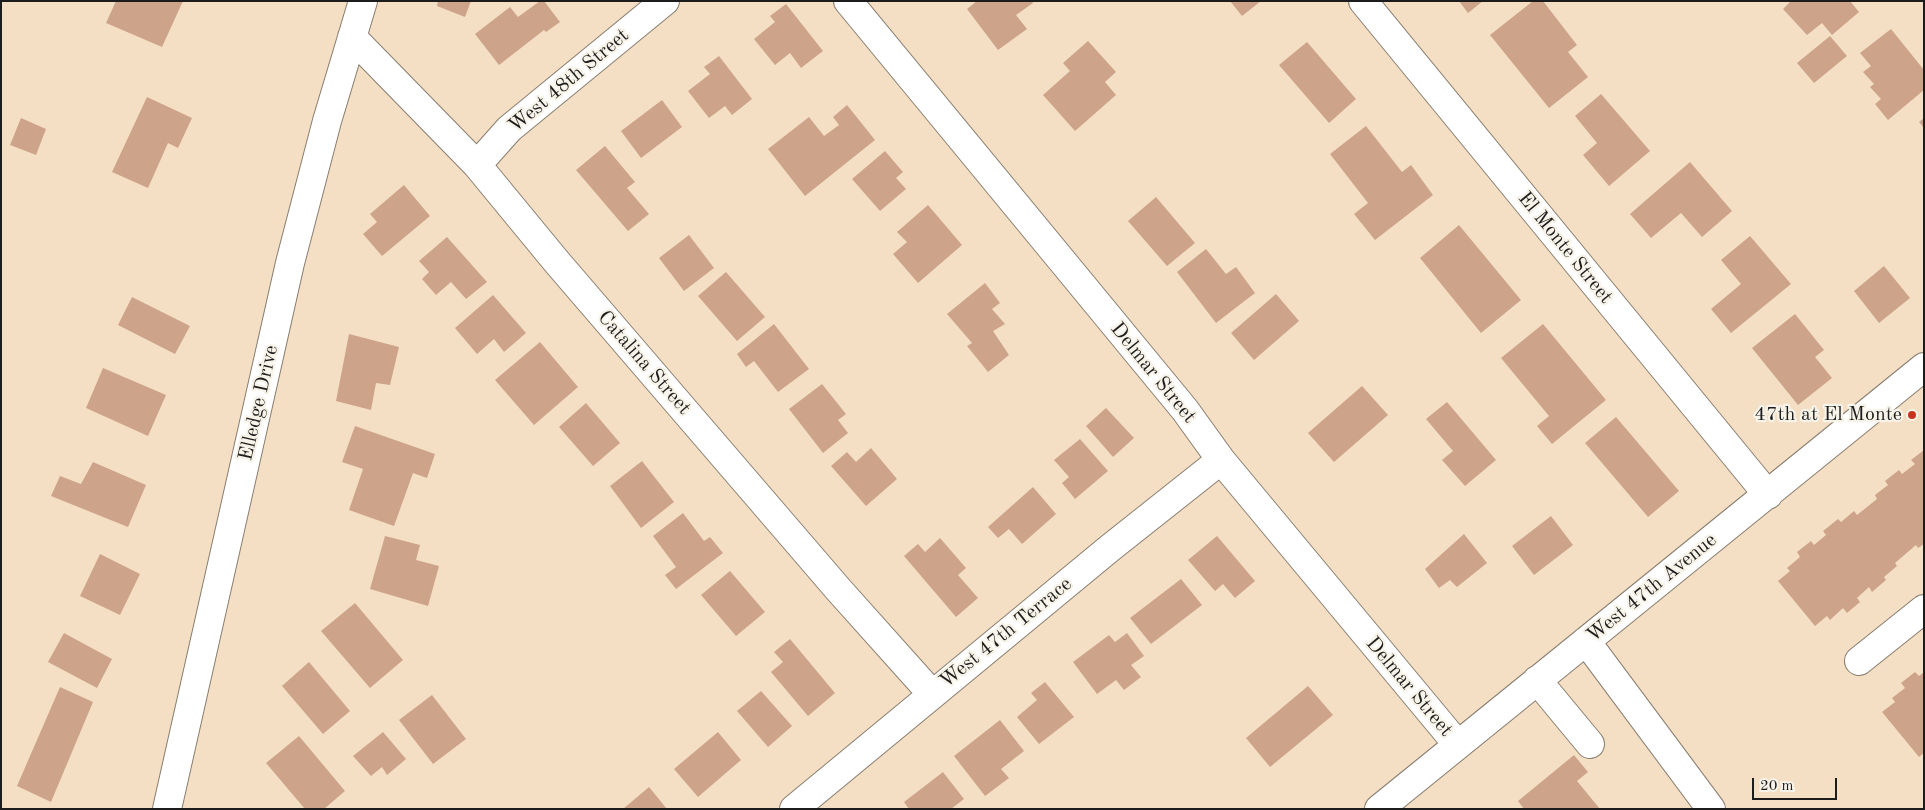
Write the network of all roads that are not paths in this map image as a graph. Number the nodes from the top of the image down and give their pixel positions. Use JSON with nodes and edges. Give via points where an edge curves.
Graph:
{"nodes":[{"id":1,"x":363,"y":1,"type":"edge"},
{"id":2,"x":665,"y":1,"type":"edge"},
{"id":3,"x":848,"y":1,"type":"edge"},
{"id":4,"x":1362,"y":1,"type":"edge"},
{"id":5,"x":352,"y":37,"type":"junction"},
{"id":6,"x":477,"y":165,"type":"junction"},
{"id":7,"x":1924,"y":367,"type":"edge"},
{"id":8,"x":1221,"y":460,"type":"junction"},
{"id":9,"x":1768,"y":495,"type":"junction"},
{"id":10,"x":1924,"y":609,"type":"edge"},
{"id":11,"x":1586,"y":641,"type":"junction"},
{"id":12,"x":1859,"y":661,"type":"dead end"},
{"id":13,"x":1537,"y":680,"type":"junction"},
{"id":14,"x":932,"y":694,"type":"junction"},
{"id":15,"x":1590,"y":744,"type":"dead end"},
{"id":16,"x":1458,"y":745,"type":"junction"},
{"id":17,"x":167,"y":809,"type":"edge"},
{"id":18,"x":794,"y":809,"type":"edge"},
{"id":19,"x":1379,"y":809,"type":"edge"},
{"id":20,"x":1711,"y":809,"type":"edge"}],
"edges":[{"from":1,"to":5,"type":"street","name":"Elledge Drive"},
{"from":2,"to":6,"type":"street","name":"West 48th Street","via":[[509,130]]},
{"from":3,"to":8,"type":"street","name":"Delmar Street","via":[[1185,410]]},
{"from":4,"to":9,"type":"street","name":"El Monte Street"},
{"from":5,"to":6,"type":"street","name":"Catalina Street"},
{"from":5,"to":17,"type":"street","name":"Elledge Drive","via":[[290,263]]},
{"from":6,"to":14,"type":"street","name":"Catalina Street","via":[[818,566]]},
{"from":7,"to":9,"type":"street","name":"West 47th Avenue"},
{"from":8,"to":14,"type":"street","name":"West 47th Terrace"},
{"from":8,"to":16,"type":"street","name":"Delmar Street"},
{"from":9,"to":11,"type":"street","name":"West 47th Avenue"},
{"from":10,"to":12,"type":"street"},
{"from":11,"to":13,"type":"street","name":"West 47th Avenue"},
{"from":11,"to":20,"type":"street"},
{"from":13,"to":15,"type":"street"},
{"from":13,"to":16,"type":"street","name":"West 47th Avenue"},
{"from":14,"to":18,"type":"street","name":"West 47th Terrace"},
{"from":16,"to":19,"type":"street","name":"West 47th Avenue"}]}
